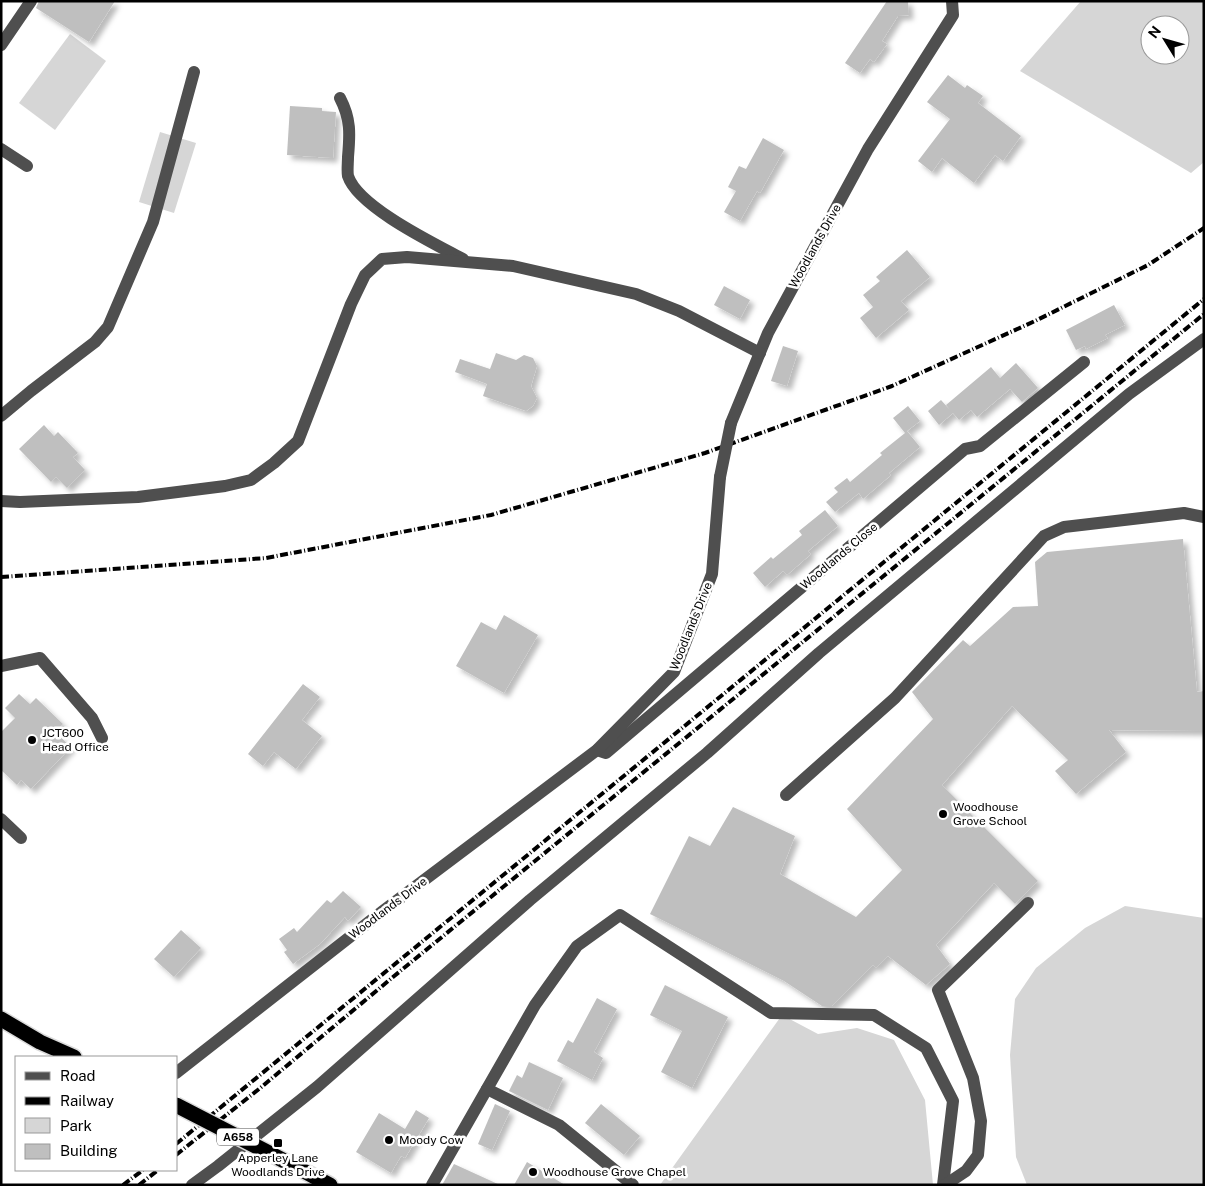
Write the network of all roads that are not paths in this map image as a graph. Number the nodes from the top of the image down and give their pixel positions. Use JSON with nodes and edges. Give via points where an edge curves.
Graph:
{"nodes":[{"id":1,"x":31,"y":1,"type":"edge"},
{"id":2,"x":952,"y":1,"type":"edge"},
{"id":3,"x":1,"y":45,"type":"edge"},
{"id":4,"x":194,"y":72,"type":"dead end"},
{"id":5,"x":340,"y":98,"type":"dead end"},
{"id":6,"x":1,"y":149,"type":"edge"},
{"id":7,"x":27,"y":166,"type":"dead end"},
{"id":8,"x":470,"y":262,"type":"junction"},
{"id":9,"x":1204,"y":338,"type":"edge"},
{"id":10,"x":760,"y":353,"type":"junction"},
{"id":11,"x":1084,"y":362,"type":"dead end"},
{"id":12,"x":1,"y":416,"type":"edge"},
{"id":13,"x":1,"y":501,"type":"edge"},
{"id":14,"x":1204,"y":517,"type":"edge"},
{"id":15,"x":1,"y":666,"type":"edge"},
{"id":16,"x":102,"y":738,"type":"dead end"},
{"id":17,"x":597,"y":750,"type":"junction"},
{"id":18,"x":786,"y":795,"type":"dead end"},
{"id":19,"x":1,"y":820,"type":"edge"},
{"id":20,"x":22,"y":838,"type":"dead end"},
{"id":21,"x":1028,"y":903,"type":"dead end"},
{"id":22,"x":2,"y":1022,"type":"edge"},
{"id":23,"x":72,"y":1056,"type":"edge"},
{"id":24,"x":178,"y":1070,"type":"edge"},
{"id":25,"x":487,"y":1089,"type":"junction"},
{"id":26,"x":178,"y":1106,"type":"edge"},
{"id":27,"x":192,"y":1185,"type":"edge"},
{"id":28,"x":330,"y":1185,"type":"edge"},
{"id":29,"x":432,"y":1185,"type":"edge"},
{"id":30,"x":633,"y":1185,"type":"edge"},
{"id":31,"x":944,"y":1185,"type":"edge"}],
"edges":[{"from":1,"to":3,"type":"street"},
{"from":2,"to":10,"type":"street","name":"Woodlands Drive","via":[[953,15],[868,149]]},
{"from":4,"to":12,"type":"street","via":[[153,222],[108,327],[96,342]]},
{"from":5,"to":8,"type":"street","via":[[350,127],[348,176],[357,190],[386,216]]},
{"from":6,"to":7,"type":"street"},
{"from":8,"to":10,"type":"street","via":[[513,266],[636,294],[679,311]]},
{"from":8,"to":13,"type":"street","via":[[406,257],[382,260],[365,275],[298,441],[251,480],[138,497]]},
{"from":9,"to":27,"type":"street","via":[[1129,394],[834,640],[707,753],[530,900],[316,1087]]},
{"from":10,"to":17,"type":"street","name":"Woodlands Drive","bridge":true,"via":[[730,423],[720,477],[712,574],[674,672]]},
{"from":11,"to":17,"type":"street","name":"Woodlands Close","via":[[980,446],[965,449],[606,753]]},
{"from":14,"to":18,"type":"street","via":[[1184,513],[1064,527],[1044,536],[895,698]]},
{"from":15,"to":16,"type":"street","via":[[40,658],[92,718]]},
{"from":17,"to":24,"type":"street","name":"Woodlands Drive"},
{"from":19,"to":20,"type":"street"},
{"from":21,"to":31,"type":"street","via":[[938,990],[973,1078],[981,1121],[978,1155],[966,1170]]},
{"from":22,"to":23,"type":"highway"},
{"from":25,"to":29,"type":"street"},
{"from":25,"to":30,"type":"street","via":[[559,1125]]},
{"from":25,"to":31,"type":"street","via":[[535,1005],[577,946],[620,915],[772,1013],[874,1015],[926,1048],[953,1101]]},
{"from":26,"to":28,"type":"highway","number":"A658","bridge":true}]}
